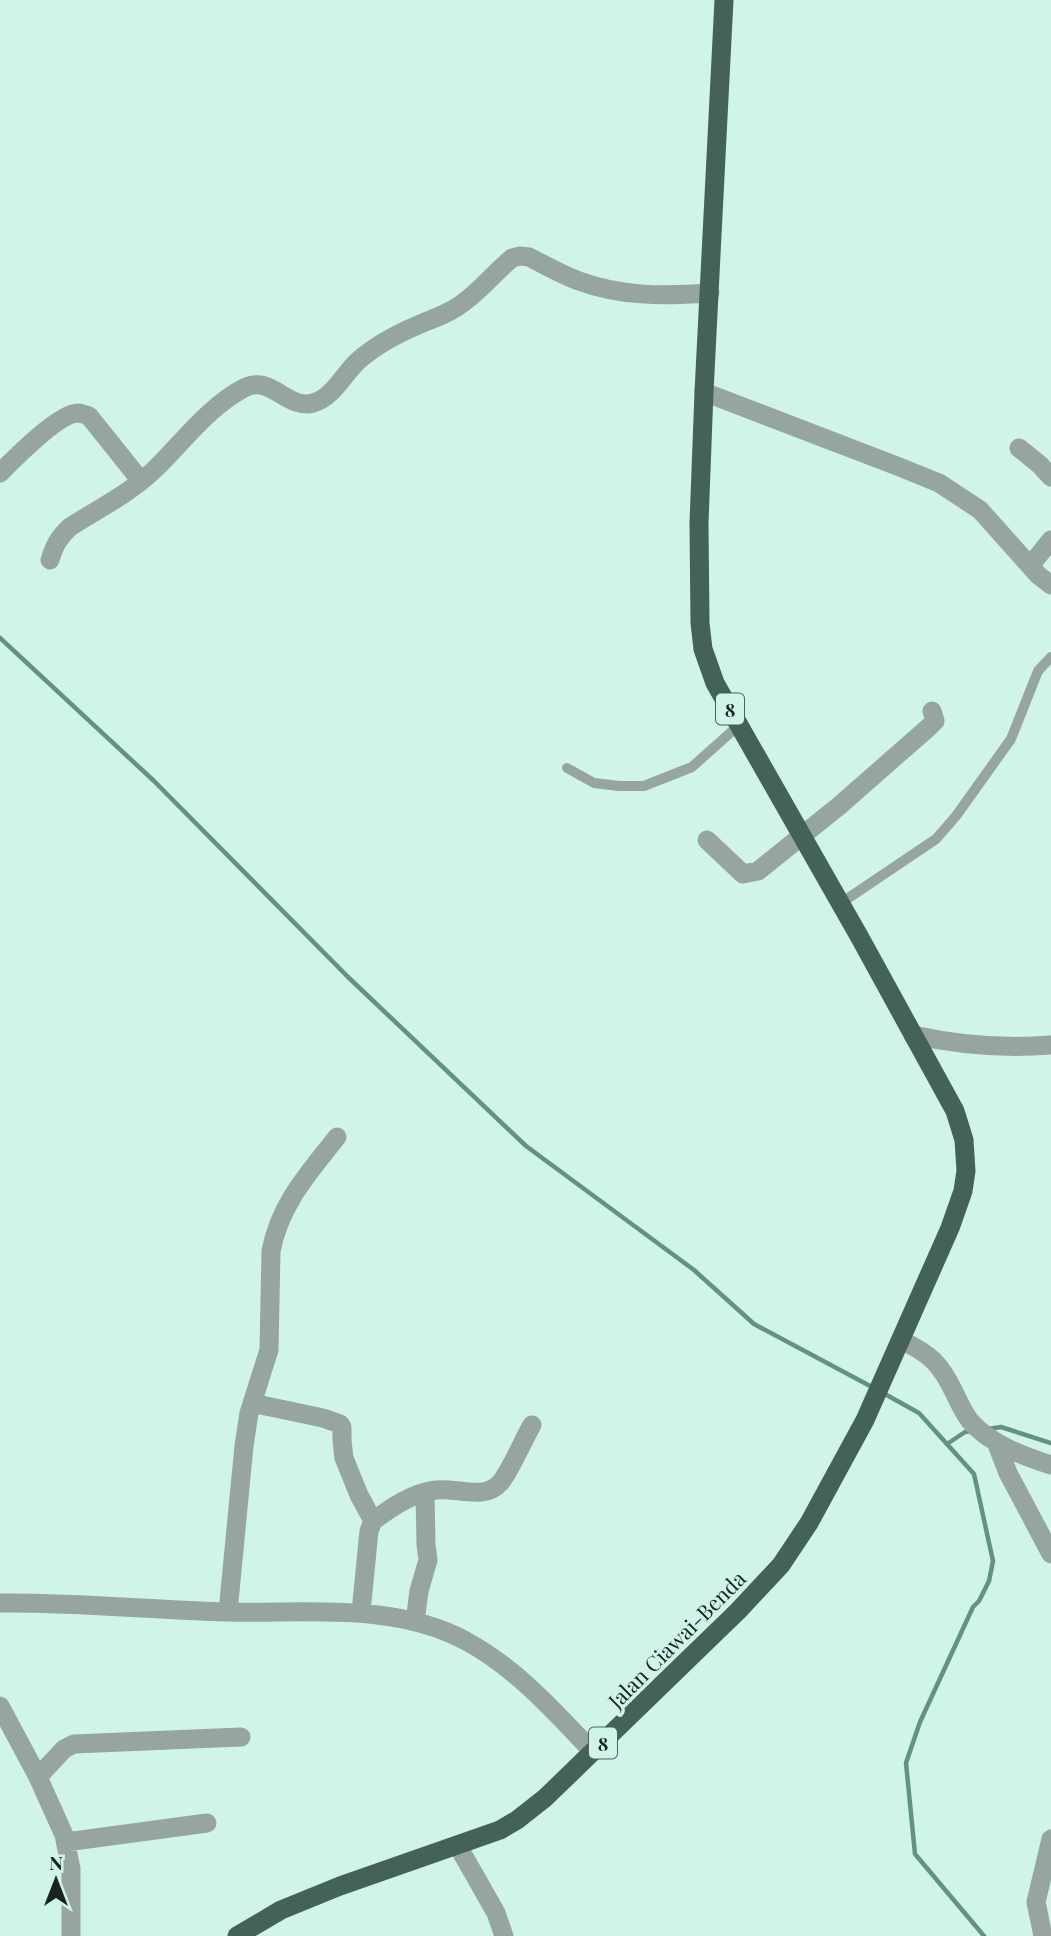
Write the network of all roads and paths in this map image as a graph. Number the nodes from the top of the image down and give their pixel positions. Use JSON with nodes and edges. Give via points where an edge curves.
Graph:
{"nodes":[{"id":1,"x":724,"y":0,"type":"edge"},
{"id":2,"x":710,"y":293,"type":"junction"},
{"id":3,"x":704,"y":392,"type":"junction"},
{"id":4,"x":1019,"y":448,"type":"dead end"},
{"id":5,"x":0,"y":473,"type":"edge"},
{"id":6,"x":1051,"y":477,"type":"edge"},
{"id":7,"x":141,"y":481,"type":"junction"},
{"id":8,"x":1051,"y":540,"type":"edge"},
{"id":9,"x":50,"y":560,"type":"dead end"},
{"id":10,"x":1030,"y":566,"type":"junction"},
{"id":11,"x":1051,"y":585,"type":"edge"},
{"id":12,"x":1051,"y":657,"type":"edge"},
{"id":13,"x":932,"y":711,"type":"dead end"},
{"id":14,"x":739,"y":725,"type":"junction"},
{"id":15,"x":567,"y":768,"type":"dead end"},
{"id":16,"x":802,"y":834,"type":"junction"},
{"id":17,"x":708,"y":840,"type":"dead end"},
{"id":18,"x":841,"y":903,"type":"junction"},
{"id":19,"x":913,"y":1035,"type":"junction"},
{"id":20,"x":1051,"y":1045,"type":"edge"},
{"id":21,"x":337,"y":1137,"type":"dead end"},
{"id":22,"x":899,"y":1345,"type":"junction"},
{"id":23,"x":252,"y":1404,"type":"junction"},
{"id":24,"x":532,"y":1425,"type":"dead end"},
{"id":25,"x":996,"y":1442,"type":"junction"},
{"id":26,"x":1051,"y":1465,"type":"edge"},
{"id":27,"x":425,"y":1493,"type":"junction"},
{"id":28,"x":373,"y":1521,"type":"junction"},
{"id":29,"x":1051,"y":1554,"type":"edge"},
{"id":30,"x":0,"y":1603,"type":"edge"},
{"id":31,"x":228,"y":1612,"type":"junction"},
{"id":32,"x":361,"y":1612,"type":"junction"},
{"id":33,"x":415,"y":1622,"type":"junction"},
{"id":34,"x":0,"y":1706,"type":"edge"},
{"id":35,"x":241,"y":1737,"type":"dead end"},
{"id":36,"x":593,"y":1752,"type":"junction"},
{"id":37,"x":37,"y":1777,"type":"junction"},
{"id":38,"x":207,"y":1822,"type":"dead end"},
{"id":39,"x":1051,"y":1839,"type":"edge"},
{"id":40,"x":66,"y":1842,"type":"junction"},
{"id":41,"x":458,"y":1846,"type":"junction"},
{"id":42,"x":71,"y":1936,"type":"edge"},
{"id":43,"x":237,"y":1936,"type":"edge"},
{"id":44,"x":504,"y":1936,"type":"edge"},
{"id":45,"x":1043,"y":1936,"type":"edge"}],
"edges":[{"from":1,"to":2,"type":"highway","number":"8"},
{"from":2,"to":3,"type":"highway","number":"8"},
{"from":2,"to":7,"type":"street","via":[[635,294],[580,282],[529,257],[512,258],[453,310],[377,346],[314,403],[297,402],[267,385],[245,387],[201,422]]},
{"from":3,"to":10,"type":"street","via":[[939,484],[980,510]]},
{"from":3,"to":14,"type":"highway","number":"8","via":[[700,623],[715,683]]},
{"from":4,"to":6,"type":"street"},
{"from":5,"to":7,"type":"street","via":[[46,431],[78,413],[89,416]]},
{"from":7,"to":9,"type":"street","via":[[70,527],[56,543]]},
{"from":8,"to":10,"type":"street"},
{"from":10,"to":11,"type":"street"},
{"from":12,"to":18,"type":"lane","via":[[1038,671],[1012,738],[956,817],[936,839]]},
{"from":13,"to":16,"type":"street","via":[[934,721],[929,727]]},
{"from":14,"to":15,"type":"lane","via":[[692,767],[644,786],[594,783]]},
{"from":14,"to":16,"type":"highway","number":"8"},
{"from":16,"to":17,"type":"street","via":[[758,871],[748,874],[737,870]]},
{"from":16,"to":18,"type":"highway","number":"8"},
{"from":18,"to":19,"type":"highway","number":"8"},
{"from":19,"to":20,"type":"street","via":[[971,1045]]},
{"from":19,"to":22,"type":"highway","number":"8","via":[[955,1111],[964,1140],[966,1171],[950,1228]]},
{"from":21,"to":23,"type":"street","via":[[301,1183],[276,1228],[271,1251],[269,1350]]},
{"from":22,"to":25,"type":"street","via":[[922,1350],[935,1361],[971,1422]]},
{"from":22,"to":36,"type":"highway","name":"Jalan Ciawai-Benda","number":"8","via":[[809,1523],[781,1565]]},
{"from":23,"to":28,"type":"street","via":[[340,1424],[344,1458]]},
{"from":23,"to":31,"type":"street"},
{"from":24,"to":27,"type":"street","via":[[499,1483],[490,1490]]},
{"from":25,"to":26,"type":"street"},
{"from":25,"to":29,"type":"street"},
{"from":27,"to":28,"type":"street","via":[[394,1505]]},
{"from":27,"to":33,"type":"street","via":[[428,1560]]},
{"from":28,"to":32,"type":"street"},
{"from":30,"to":31,"type":"street"},
{"from":31,"to":32,"type":"street"},
{"from":32,"to":33,"type":"street"},
{"from":33,"to":36,"type":"street","via":[[443,1630],[484,1652],[544,1700]]},
{"from":34,"to":37,"type":"street"},
{"from":35,"to":37,"type":"street","via":[[74,1744]]},
{"from":36,"to":41,"type":"highway","name":"Jalan Ciawai-Benda","number":"8","via":[[517,1820]]},
{"from":37,"to":40,"type":"street"},
{"from":38,"to":40,"type":"street"},
{"from":39,"to":45,"type":"street","via":[[1036,1902]]},
{"from":40,"to":42,"type":"street","via":[[71,1869]]},
{"from":41,"to":43,"type":"highway","name":"Jalan Ciawai-Benda","number":"8","via":[[281,1910]]},
{"from":41,"to":44,"type":"street","via":[[485,1891]]}]}
